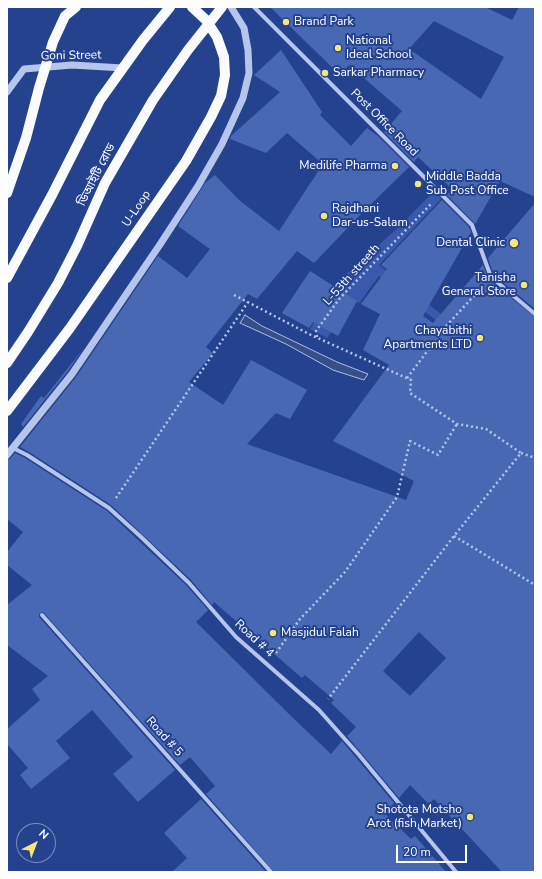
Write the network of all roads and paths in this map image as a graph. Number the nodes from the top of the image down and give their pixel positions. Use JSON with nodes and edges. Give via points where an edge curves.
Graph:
{"nodes":[{"id":1,"x":76,"y":7,"type":"edge"},
{"id":2,"x":170,"y":7,"type":"edge"},
{"id":3,"x":192,"y":7,"type":"edge"},
{"id":4,"x":222,"y":7,"type":"edge"},
{"id":5,"x":231,"y":7,"type":"edge"},
{"id":6,"x":254,"y":7,"type":"edge"},
{"id":7,"x":123,"y":68,"type":"junction"},
{"id":8,"x":7,"y":92,"type":"edge"},
{"id":9,"x":7,"y":193,"type":"edge"},
{"id":10,"x":440,"y":194,"type":"junction"},
{"id":11,"x":491,"y":277,"type":"junction"},
{"id":12,"x":7,"y":278,"type":"edge"},
{"id":13,"x":234,"y":296,"type":"dead end"},
{"id":14,"x":248,"y":302,"type":"junction"},
{"id":15,"x":535,"y":314,"type":"edge"},
{"id":16,"x":317,"y":337,"type":"junction"},
{"id":17,"x":7,"y":363,"type":"edge"},
{"id":18,"x":407,"y":378,"type":"junction"},
{"id":19,"x":7,"y":411,"type":"edge"},
{"id":20,"x":457,"y":424,"type":"junction"},
{"id":21,"x":13,"y":448,"type":"junction"},
{"id":22,"x":521,"y":453,"type":"junction"},
{"id":23,"x":7,"y":455,"type":"edge"},
{"id":24,"x":535,"y":458,"type":"edge"},
{"id":25,"x":109,"y":508,"type":"junction"},
{"id":26,"x":454,"y":536,"type":"junction"},
{"id":27,"x":535,"y":585,"type":"edge"},
{"id":28,"x":42,"y":614,"type":"dead end"},
{"id":29,"x":268,"y":665,"type":"junction"},
{"id":30,"x":319,"y":710,"type":"junction"},
{"id":31,"x":271,"y":872,"type":"edge"},
{"id":32,"x":456,"y":872,"type":"edge"}],
"edges":[{"from":1,"to":9,"type":"main road","bridge":true,"via":[[65,16],[53,42],[26,138]]},
{"from":2,"to":7,"type":"main road"},
{"from":3,"to":19,"type":"main road","name":"U-Loop","bridge":true,"via":[[206,20],[217,37],[224,57],[221,96],[186,161],[79,316]]},
{"from":4,"to":17,"type":"main road","name":"ডিআইটি রোড","via":[[153,100],[104,183],[58,283]]},
{"from":5,"to":21,"type":"street","via":[[244,28],[249,73],[243,98],[222,144],[198,186],[122,302],[72,374]]},
{"from":6,"to":10,"type":"street","name":"Post Office Road"},
{"from":7,"to":8,"type":"street","name":"Goni Street","via":[[72,65],[24,69]]},
{"from":7,"to":12,"type":"main road","via":[[100,100]]},
{"from":10,"to":11,"type":"street","name":"Post Office Road","via":[[472,226]]},
{"from":10,"to":16,"type":"path","name":"L-53th streeth","via":[[340,298],[316,331]]},
{"from":11,"to":15,"type":"street","name":"Post Office Road"},
{"from":11,"to":18,"type":"path","via":[[448,324]]},
{"from":13,"to":14,"type":"path"},
{"from":14,"to":16,"type":"path"},
{"from":14,"to":25,"type":"path"},
{"from":16,"to":18,"type":"path"},
{"from":18,"to":20,"type":"path","via":[[411,380],[410,393]]},
{"from":20,"to":22,"type":"path","via":[[486,429]]},
{"from":20,"to":29,"type":"path","via":[[438,455],[410,441],[397,497],[345,572],[300,618]]},
{"from":21,"to":23,"type":"street"},
{"from":21,"to":25,"type":"street","name":"Road # 4"},
{"from":22,"to":24,"type":"path"},
{"from":22,"to":26,"type":"path"},
{"from":25,"to":29,"type":"street","name":"Road # 4","via":[[189,583],[236,637]]},
{"from":26,"to":27,"type":"path"},
{"from":26,"to":30,"type":"path"},
{"from":28,"to":31,"type":"street","name":"Road # 5"},
{"from":29,"to":30,"type":"street","name":"Road # 4"},
{"from":30,"to":32,"type":"street","name":"Road # 4"}]}
